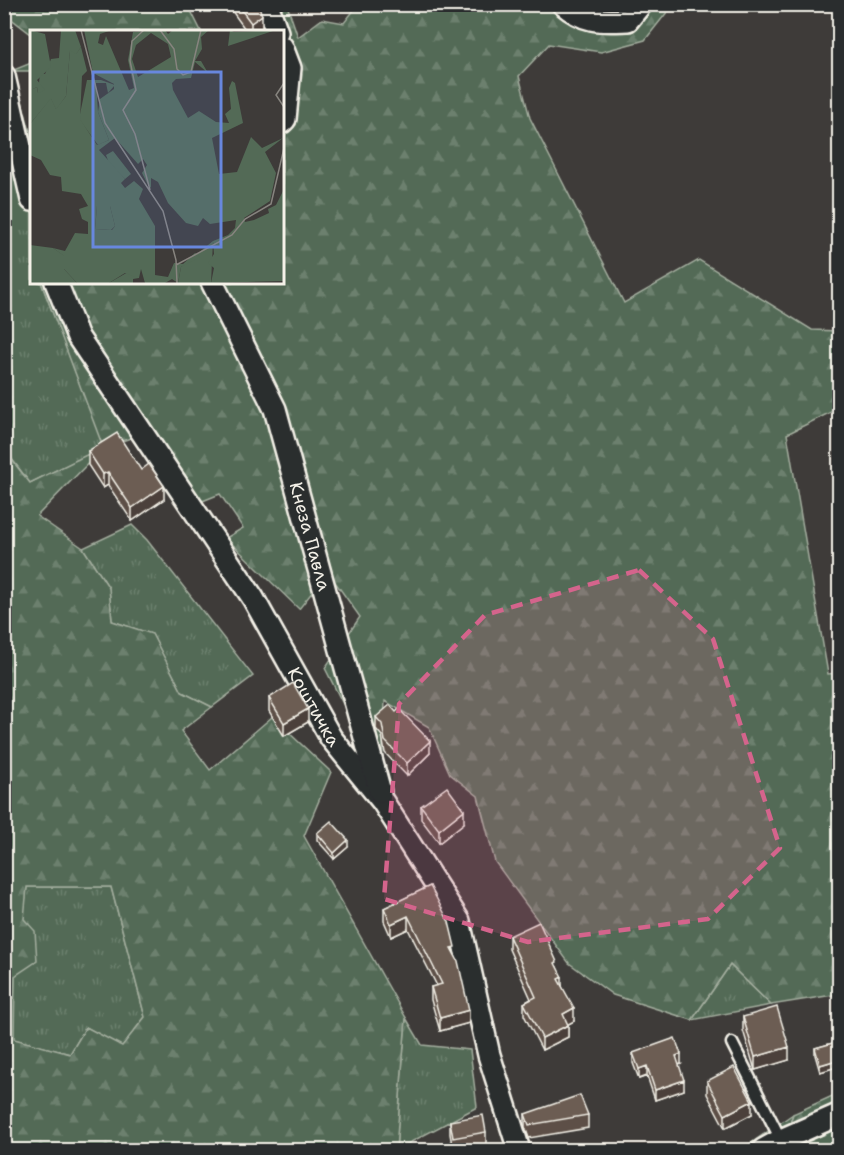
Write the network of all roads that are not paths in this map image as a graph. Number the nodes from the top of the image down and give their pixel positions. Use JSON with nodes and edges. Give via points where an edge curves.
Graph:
{"nodes":[{"id":1,"x":267,"y":4,"type":"edge"},
{"id":2,"x":563,"y":4,"type":"edge"},
{"id":3,"x":641,"y":4,"type":"edge"},
{"id":4,"x":276,"y":30,"type":"edge"},
{"id":5,"x":284,"y":52,"type":"edge"},
{"id":6,"x":4,"y":76,"type":"edge"},
{"id":7,"x":284,"y":120,"type":"edge"},
{"id":8,"x":30,"y":191,"type":"edge"},
{"id":9,"x":57,"y":284,"type":"edge"},
{"id":10,"x":213,"y":284,"type":"edge"},
{"id":11,"x":383,"y":802,"type":"junction"},
{"id":12,"x":732,"y":1042,"type":"dead end"},
{"id":13,"x":840,"y":1114,"type":"edge"},
{"id":14,"x":781,"y":1140,"type":"junction"},
{"id":15,"x":519,"y":1150,"type":"edge"},
{"id":16,"x":763,"y":1150,"type":"edge"}],
"edges":[{"from":1,"to":4,"type":"street"},
{"from":2,"to":3,"type":"street","via":[[580,17],[597,21],[628,20]]},
{"from":5,"to":7,"type":"street","via":[[290,68]]},
{"from":6,"to":8,"type":"street"},
{"from":9,"to":11,"type":"street","name":"Коштичка","via":[[78,337],[253,598],[331,738]]},
{"from":10,"to":11,"type":"street","name":"Кнеза Павла","via":[[275,409]]},
{"from":11,"to":15,"type":"street","name":"Коштичка","via":[[459,921],[489,1055]]},
{"from":12,"to":14,"type":"lane"},
{"from":13,"to":14,"type":"street"},
{"from":14,"to":16,"type":"street"}]}
